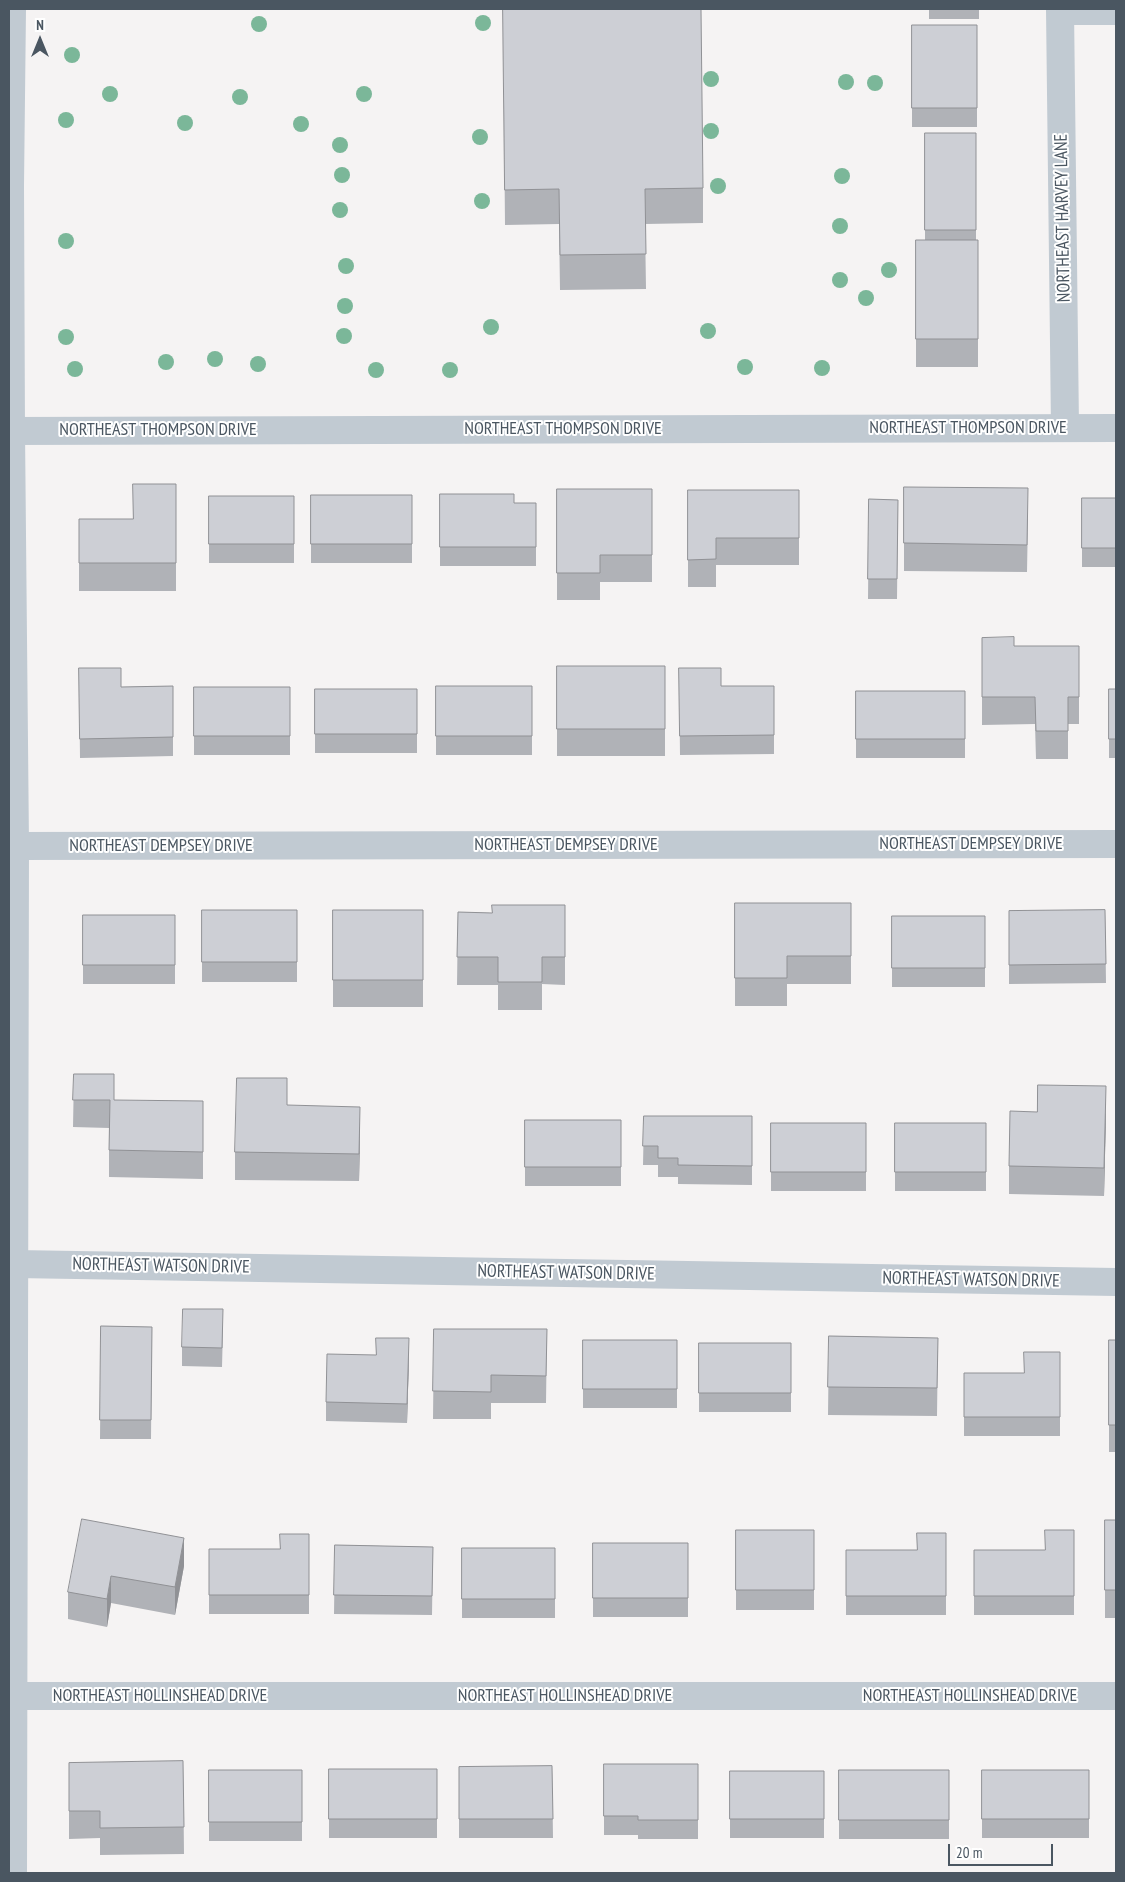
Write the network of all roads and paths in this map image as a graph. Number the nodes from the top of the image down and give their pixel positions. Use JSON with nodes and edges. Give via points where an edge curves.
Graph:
{"nodes":[{"id":1,"x":12,"y":9,"type":"edge"},
{"id":2,"x":1060,"y":10,"type":"edge"},
{"id":3,"x":1116,"y":11,"type":"edge"},
{"id":4,"x":9,"y":184,"type":"edge"},
{"id":5,"x":1065,"y":427,"type":"junction"},
{"id":6,"x":1116,"y":428,"type":"edge"},
{"id":7,"x":11,"y":431,"type":"junction"},
{"id":8,"x":1116,"y":844,"type":"edge"},
{"id":9,"x":15,"y":846,"type":"junction"},
{"id":10,"x":11,"y":1047,"type":"edge"},
{"id":11,"x":15,"y":1264,"type":"junction"},
{"id":12,"x":1116,"y":1282,"type":"edge"},
{"id":13,"x":11,"y":1696,"type":"edge"},
{"id":14,"x":1116,"y":1696,"type":"edge"},
{"id":15,"x":13,"y":1873,"type":"edge"}],
"edges":[{"from":1,"to":4,"type":"street"},
{"from":2,"to":3,"type":"street"},
{"from":2,"to":5,"type":"street","name":"NORTHEAST HARVEY LANE"},
{"from":4,"to":7,"type":"street"},
{"from":5,"to":6,"type":"street","name":"NORTHEAST THOMPSON DRIVE"},
{"from":5,"to":7,"type":"street","name":"NORTHEAST THOMPSON DRIVE"},
{"from":7,"to":9,"type":"street"},
{"from":8,"to":9,"type":"street","name":"NORTHEAST DEMPSEY DRIVE"},
{"from":9,"to":10,"type":"street"},
{"from":10,"to":11,"type":"street"},
{"from":11,"to":12,"type":"street","name":"NORTHEAST WATSON DRIVE"},
{"from":11,"to":13,"type":"street"},
{"from":13,"to":14,"type":"street","name":"NORTHEAST HOLLINSHEAD DRIVE"},
{"from":13,"to":15,"type":"street"}]}
